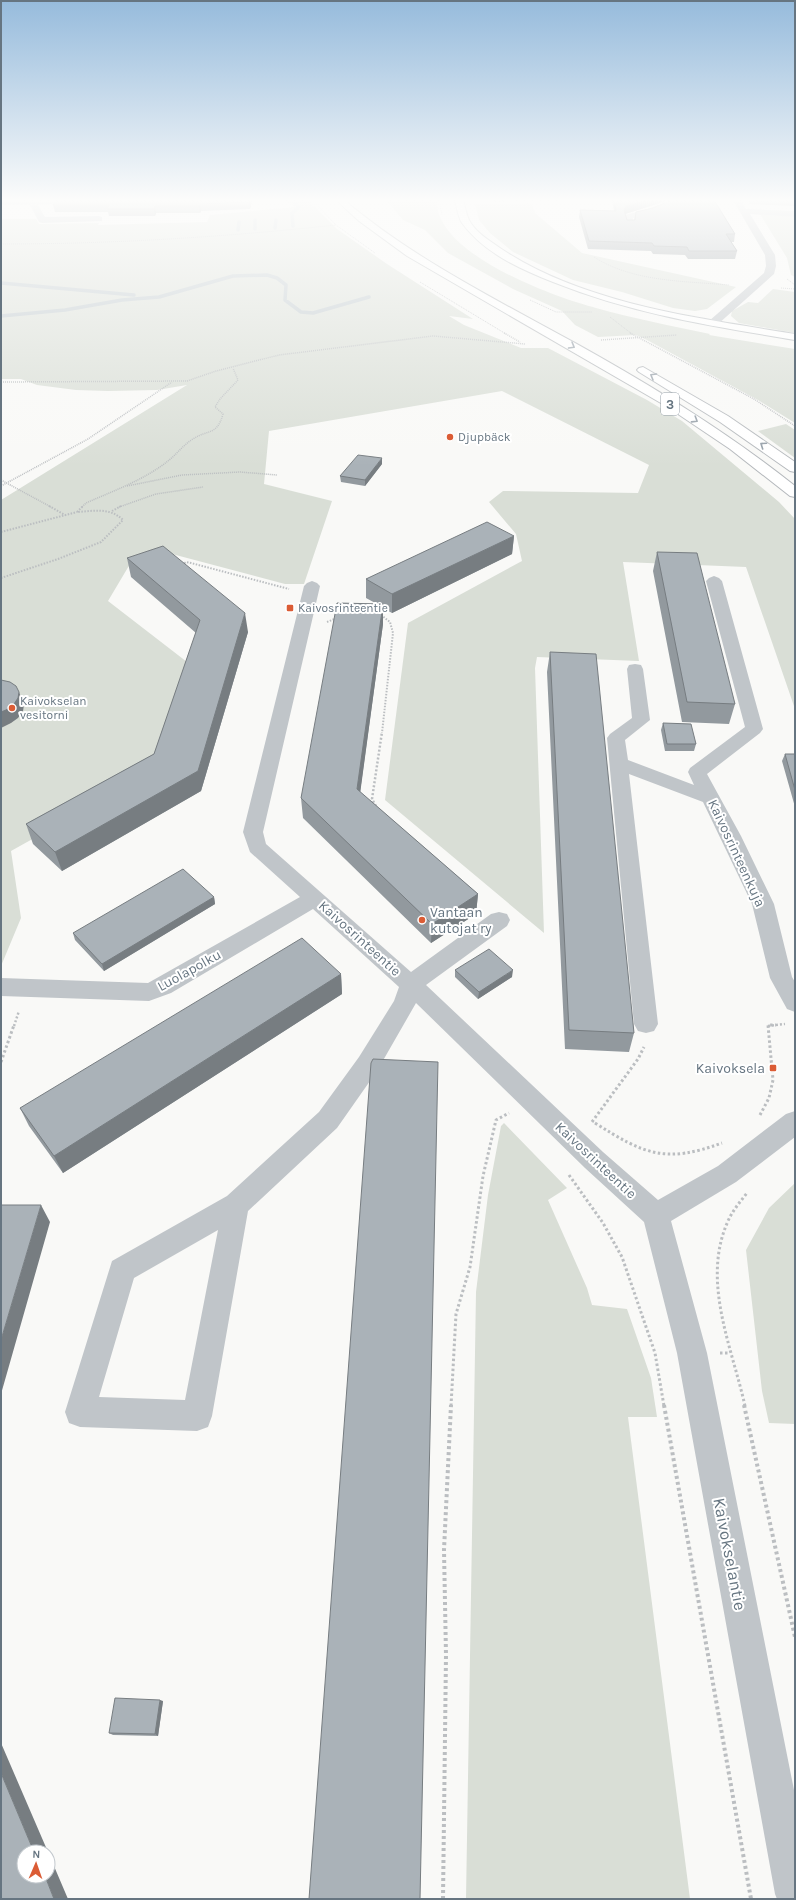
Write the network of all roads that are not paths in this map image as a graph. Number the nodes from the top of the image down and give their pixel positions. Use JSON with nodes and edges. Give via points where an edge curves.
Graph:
{"nodes":[{"id":1,"x":466,"y":289,"type":"edge"},
{"id":2,"x":492,"y":289,"type":"edge"},
{"id":3,"x":579,"y":289,"type":"edge"},
{"id":4,"x":752,"y":289,"type":"edge"},
{"id":5,"x":516,"y":302,"type":"dead end"},
{"id":6,"x":713,"y":323,"type":"junction"},
{"id":7,"x":795,"y":337,"type":"edge"},
{"id":8,"x":630,"y":364,"type":"dead end"},
{"id":9,"x":795,"y":468,"type":"edge"},
{"id":10,"x":795,"y":493,"type":"edge"},
{"id":11,"x":714,"y":581,"type":"dead end"},
{"id":12,"x":304,"y":588,"type":"road end"},
{"id":13,"x":635,"y":669,"type":"dead end"},
{"id":14,"x":618,"y":763,"type":"junction"},
{"id":15,"x":711,"y":798,"type":"junction"},
{"id":16,"x":315,"y":898,"type":"junction"},
{"id":17,"x":499,"y":920,"type":"dead end"},
{"id":18,"x":411,"y":984,"type":"junction"},
{"id":19,"x":1,"y":987,"type":"edge"},
{"id":20,"x":795,"y":1003,"type":"edge"},
{"id":21,"x":646,"y":1024,"type":"road end"},
{"id":22,"x":795,"y":1122,"type":"edge"},
{"id":23,"x":236,"y":1205,"type":"junction"},
{"id":24,"x":656,"y":1215,"type":"junction"},
{"id":25,"x":795,"y":1894,"type":"edge"}],
"edges":[{"from":1,"to":10,"type":"main road","number":"3","one_way":true,"via":[[622,375],[692,418],[762,465]]},
{"from":2,"to":5,"type":"main road"},
{"from":3,"to":6,"type":"main road","via":[[659,313]]},
{"from":4,"to":6,"type":"street"},
{"from":6,"to":7,"type":"main road"},
{"from":9,"to":8,"type":"main road","number":"3","one_way":true,"via":[[724,419]]},
{"from":11,"to":15,"type":"street","name":"Kaivosrinteenkuja","via":[[754,729],[697,772]]},
{"from":12,"to":16,"type":"street","name":"Kaivosrinteentie","via":[[253,832],[257,847]]},
{"from":13,"to":14,"type":"street","via":[[641,720],[616,738]]},
{"from":14,"to":15,"type":"street"},
{"from":14,"to":21,"type":"street"},
{"from":15,"to":20,"type":"street","name":"Kaivosrinteenkuja","via":[[763,904],[781,978]]},
{"from":16,"to":18,"type":"street","name":"Kaivosrinteentie"},
{"from":16,"to":19,"type":"street","name":"Luolapolku","via":[[149,992]]},
{"from":17,"to":18,"type":"street"},
{"from":18,"to":23,"type":"street","via":[[405,1003],[368,1064],[328,1120]]},
{"from":18,"to":24,"type":"street","name":"Kaivosrinteentie"},
{"from":22,"to":24,"type":"street","via":[[727,1174]]},
{"from":23,"to":23,"type":"street","via":[[122,1270],[80,1412],[197,1416]]},
{"from":24,"to":25,"type":"street","name":"Kaivokselantie","via":[[692,1352]]}]}
